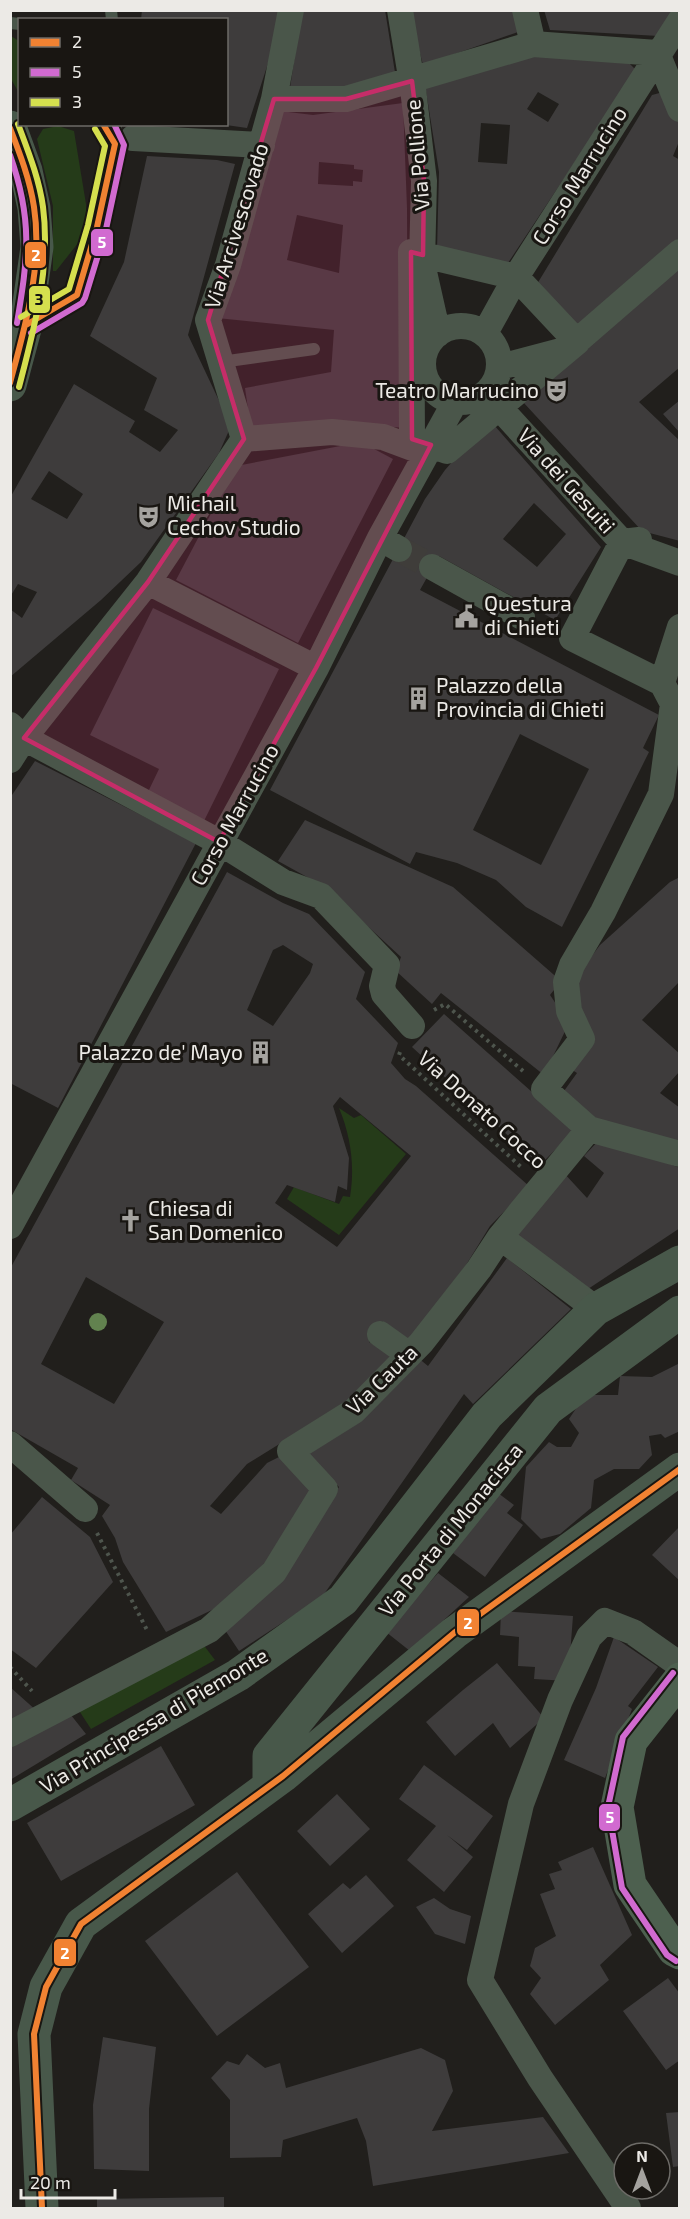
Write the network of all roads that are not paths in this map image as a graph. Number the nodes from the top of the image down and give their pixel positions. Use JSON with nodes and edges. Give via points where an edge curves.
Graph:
{"nodes":[{"id":1,"x":291,"y":10,"type":"edge"},
{"id":2,"x":400,"y":10,"type":"edge"},
{"id":3,"x":525,"y":10,"type":"edge"},
{"id":4,"x":679,"y":22,"type":"edge"},
{"id":5,"x":533,"y":44,"type":"junction"},
{"id":6,"x":657,"y":53,"type":"junction"},
{"id":7,"x":412,"y":81,"type":"junction"},
{"id":8,"x":274,"y":99,"type":"junction"},
{"id":9,"x":680,"y":109,"type":"edge"},
{"id":10,"x":106,"y":126,"type":"edge"},
{"id":11,"x":10,"y":127,"type":"edge"},
{"id":12,"x":121,"y":135,"type":"edge"},
{"id":13,"x":262,"y":145,"type":"junction"},
{"id":14,"x":423,"y":255,"type":"junction"},
{"id":15,"x":673,"y":263,"type":"edge"},
{"id":16,"x":516,"y":277,"type":"junction"},
{"id":17,"x":26,"y":325,"type":"junction"},
{"id":18,"x":485,"y":333,"type":"junction"},
{"id":19,"x":438,"y":334,"type":"junction"},
{"id":20,"x":576,"y":342,"type":"junction"},
{"id":21,"x":314,"y":349,"type":"dead end"},
{"id":22,"x":221,"y":362,"type":"junction"},
{"id":23,"x":500,"y":367,"type":"junction"},
{"id":24,"x":10,"y":385,"type":"edge"},
{"id":25,"x":493,"y":400,"type":"junction"},
{"id":26,"x":455,"y":402,"type":"junction"},
{"id":27,"x":244,"y":439,"type":"junction"},
{"id":28,"x":429,"y":449,"type":"junction"},
{"id":29,"x":622,"y":542,"type":"junction"},
{"id":30,"x":680,"y":552,"type":"edge"},
{"id":31,"x":680,"y":564,"type":"edge"},
{"id":32,"x":432,"y":567,"type":"tunnel mouth"},
{"id":33,"x":148,"y":582,"type":"junction"},
{"id":34,"x":522,"y":617,"type":"dead end"},
{"id":35,"x":680,"y":627,"type":"edge"},
{"id":36,"x":316,"y":668,"type":"junction"},
{"id":37,"x":670,"y":673,"type":"edge"},
{"id":38,"x":17,"y":732,"type":"edge"},
{"id":39,"x":10,"y":760,"type":"edge"},
{"id":40,"x":219,"y":842,"type":"junction"},
{"id":41,"x":412,"y":1026,"type":"road end"},
{"id":42,"x":589,"y":1129,"type":"junction"},
{"id":43,"x":680,"y":1154,"type":"edge"},
{"id":44,"x":10,"y":1226,"type":"edge"},
{"id":45,"x":500,"y":1237,"type":"junction"},
{"id":46,"x":680,"y":1262,"type":"edge"},
{"id":47,"x":596,"y":1310,"type":"junction"},
{"id":48,"x":680,"y":1312,"type":"edge"},
{"id":49,"x":380,"y":1334,"type":"dead end"},
{"id":50,"x":408,"y":1354,"type":"junction"},
{"id":51,"x":10,"y":1444,"type":"edge"},
{"id":52,"x":680,"y":1469,"type":"edge"},
{"id":53,"x":85,"y":1509,"type":"road end"},
{"id":54,"x":680,"y":1665,"type":"edge"},
{"id":55,"x":680,"y":1679,"type":"edge"},
{"id":56,"x":10,"y":1734,"type":"edge"},
{"id":57,"x":269,"y":1784,"type":"junction"},
{"id":58,"x":10,"y":1805,"type":"edge"},
{"id":59,"x":680,"y":1953,"type":"edge"},
{"id":60,"x":42,"y":2208,"type":"edge"},
{"id":61,"x":628,"y":2208,"type":"edge"}],
"edges":[{"from":1,"to":8,"type":"street","name":"Via Arcivescovado"},
{"from":2,"to":7,"type":"street","name":"Via Pollione"},
{"from":3,"to":5,"type":"street"},
{"from":4,"to":6,"type":"street","name":"Corso Marrucino"},
{"from":5,"to":6,"type":"street"},
{"from":5,"to":7,"type":"street"},
{"from":6,"to":9,"type":"street"},
{"from":6,"to":16,"type":"street","name":"Corso Marrucino"},
{"from":7,"to":8,"type":"street","via":[[346,99]]},
{"from":7,"to":14,"type":"street","name":"Via Pollione","via":[[424,181]]},
{"from":8,"to":13,"type":"street","name":"Via Arcivescovado"},
{"from":10,"to":12,"type":"lane"},
{"from":11,"to":17,"type":"street","via":[[34,208],[37,248]]},
{"from":12,"to":13,"type":"street"},
{"from":12,"to":17,"type":"lane","via":[[77,295]]},
{"from":13,"to":22,"type":"street","name":"Via Arcivescovado","via":[[208,320]]},
{"from":14,"to":16,"type":"street"},
{"from":14,"to":19,"type":"street","name":"Via Pollione"},
{"from":14,"to":28,"type":"street","via":[[411,252],[412,439]]},
{"from":15,"to":20,"type":"street"},
{"from":16,"to":18,"type":"street","name":"Corso Marrucino"},
{"from":16,"to":20,"type":"street"},
{"from":17,"to":24,"type":"street"},
{"from":18,"to":19,"type":"street","via":[[461,326]]},
{"from":18,"to":23,"type":"street","via":[[499,354]]},
{"from":19,"to":26,"type":"street","via":[[424,354],[426,379],[442,398]]},
{"from":20,"to":23,"type":"street","via":[[568,349]]},
{"from":20,"to":25,"type":"street"},
{"from":21,"to":22,"type":"lane"},
{"from":22,"to":27,"type":"street","name":"Via Arcivescovado"},
{"from":23,"to":25,"type":"street"},
{"from":25,"to":26,"type":"street"},
{"from":25,"to":28,"type":"street","via":[[447,451]]},
{"from":25,"to":29,"type":"street","name":"Via dei Gesuiti"},
{"from":26,"to":28,"type":"street","name":"Corso Marrucino"},
{"from":27,"to":28,"type":"street","via":[[332,432],[384,437]]},
{"from":27,"to":33,"type":"street"},
{"from":28,"to":36,"type":"street","name":"Corso Marrucino","via":[[389,543]]},
{"from":29,"to":30,"type":"street","via":[[638,540]]},
{"from":29,"to":31,"type":"street"},
{"from":29,"to":37,"type":"street","via":[[572,638]]},
{"from":32,"to":34,"type":"street"},
{"from":33,"to":36,"type":"street"},
{"from":33,"to":38,"type":"street"},
{"from":35,"to":37,"type":"street"},
{"from":36,"to":40,"type":"street","name":"Corso Marrucino"},
{"from":37,"to":42,"type":"street","via":[[673,704],[661,794],[603,912],[572,965],[566,982],[570,1011],[582,1039],[544,1089]]},
{"from":38,"to":39,"type":"street"},
{"from":38,"to":40,"type":"street"},
{"from":40,"to":41,"type":"street","via":[[283,882],[321,896],[387,965],[384,994]]},
{"from":40,"to":44,"type":"street","name":"Corso Marrucino"},
{"from":42,"to":43,"type":"street"},
{"from":42,"to":45,"type":"street","name":"Via Cauta"},
{"from":45,"to":47,"type":"street"},
{"from":45,"to":50,"type":"street","name":"Via Cauta","via":[[421,1343]]},
{"from":46,"to":47,"type":"street","name":"Via Principessa di Piemonte"},
{"from":47,"to":58,"type":"street","name":"Via Principessa di Piemonte","via":[[487,1415],[343,1600],[238,1675]]},
{"from":48,"to":57,"type":"street","name":"Via Porta di Monacisca","via":[[548,1409],[269,1756]]},
{"from":49,"to":50,"type":"street"},
{"from":50,"to":56,"type":"street","name":"Via Cauta","via":[[354,1411],[290,1451],[325,1489],[274,1572],[209,1630]]},
{"from":51,"to":53,"type":"street"},
{"from":52,"to":57,"type":"street","via":[[454,1634]]},
{"from":54,"to":61,"type":"street","via":[[633,1632],[605,1621],[589,1637],[521,1804],[480,1980],[540,2078]]},
{"from":55,"to":59,"type":"main road","via":[[631,1741],[617,1807],[630,1885],[674,1950]]},
{"from":57,"to":60,"type":"street","via":[[81,1924],[46,1987],[34,2034]]}]}
